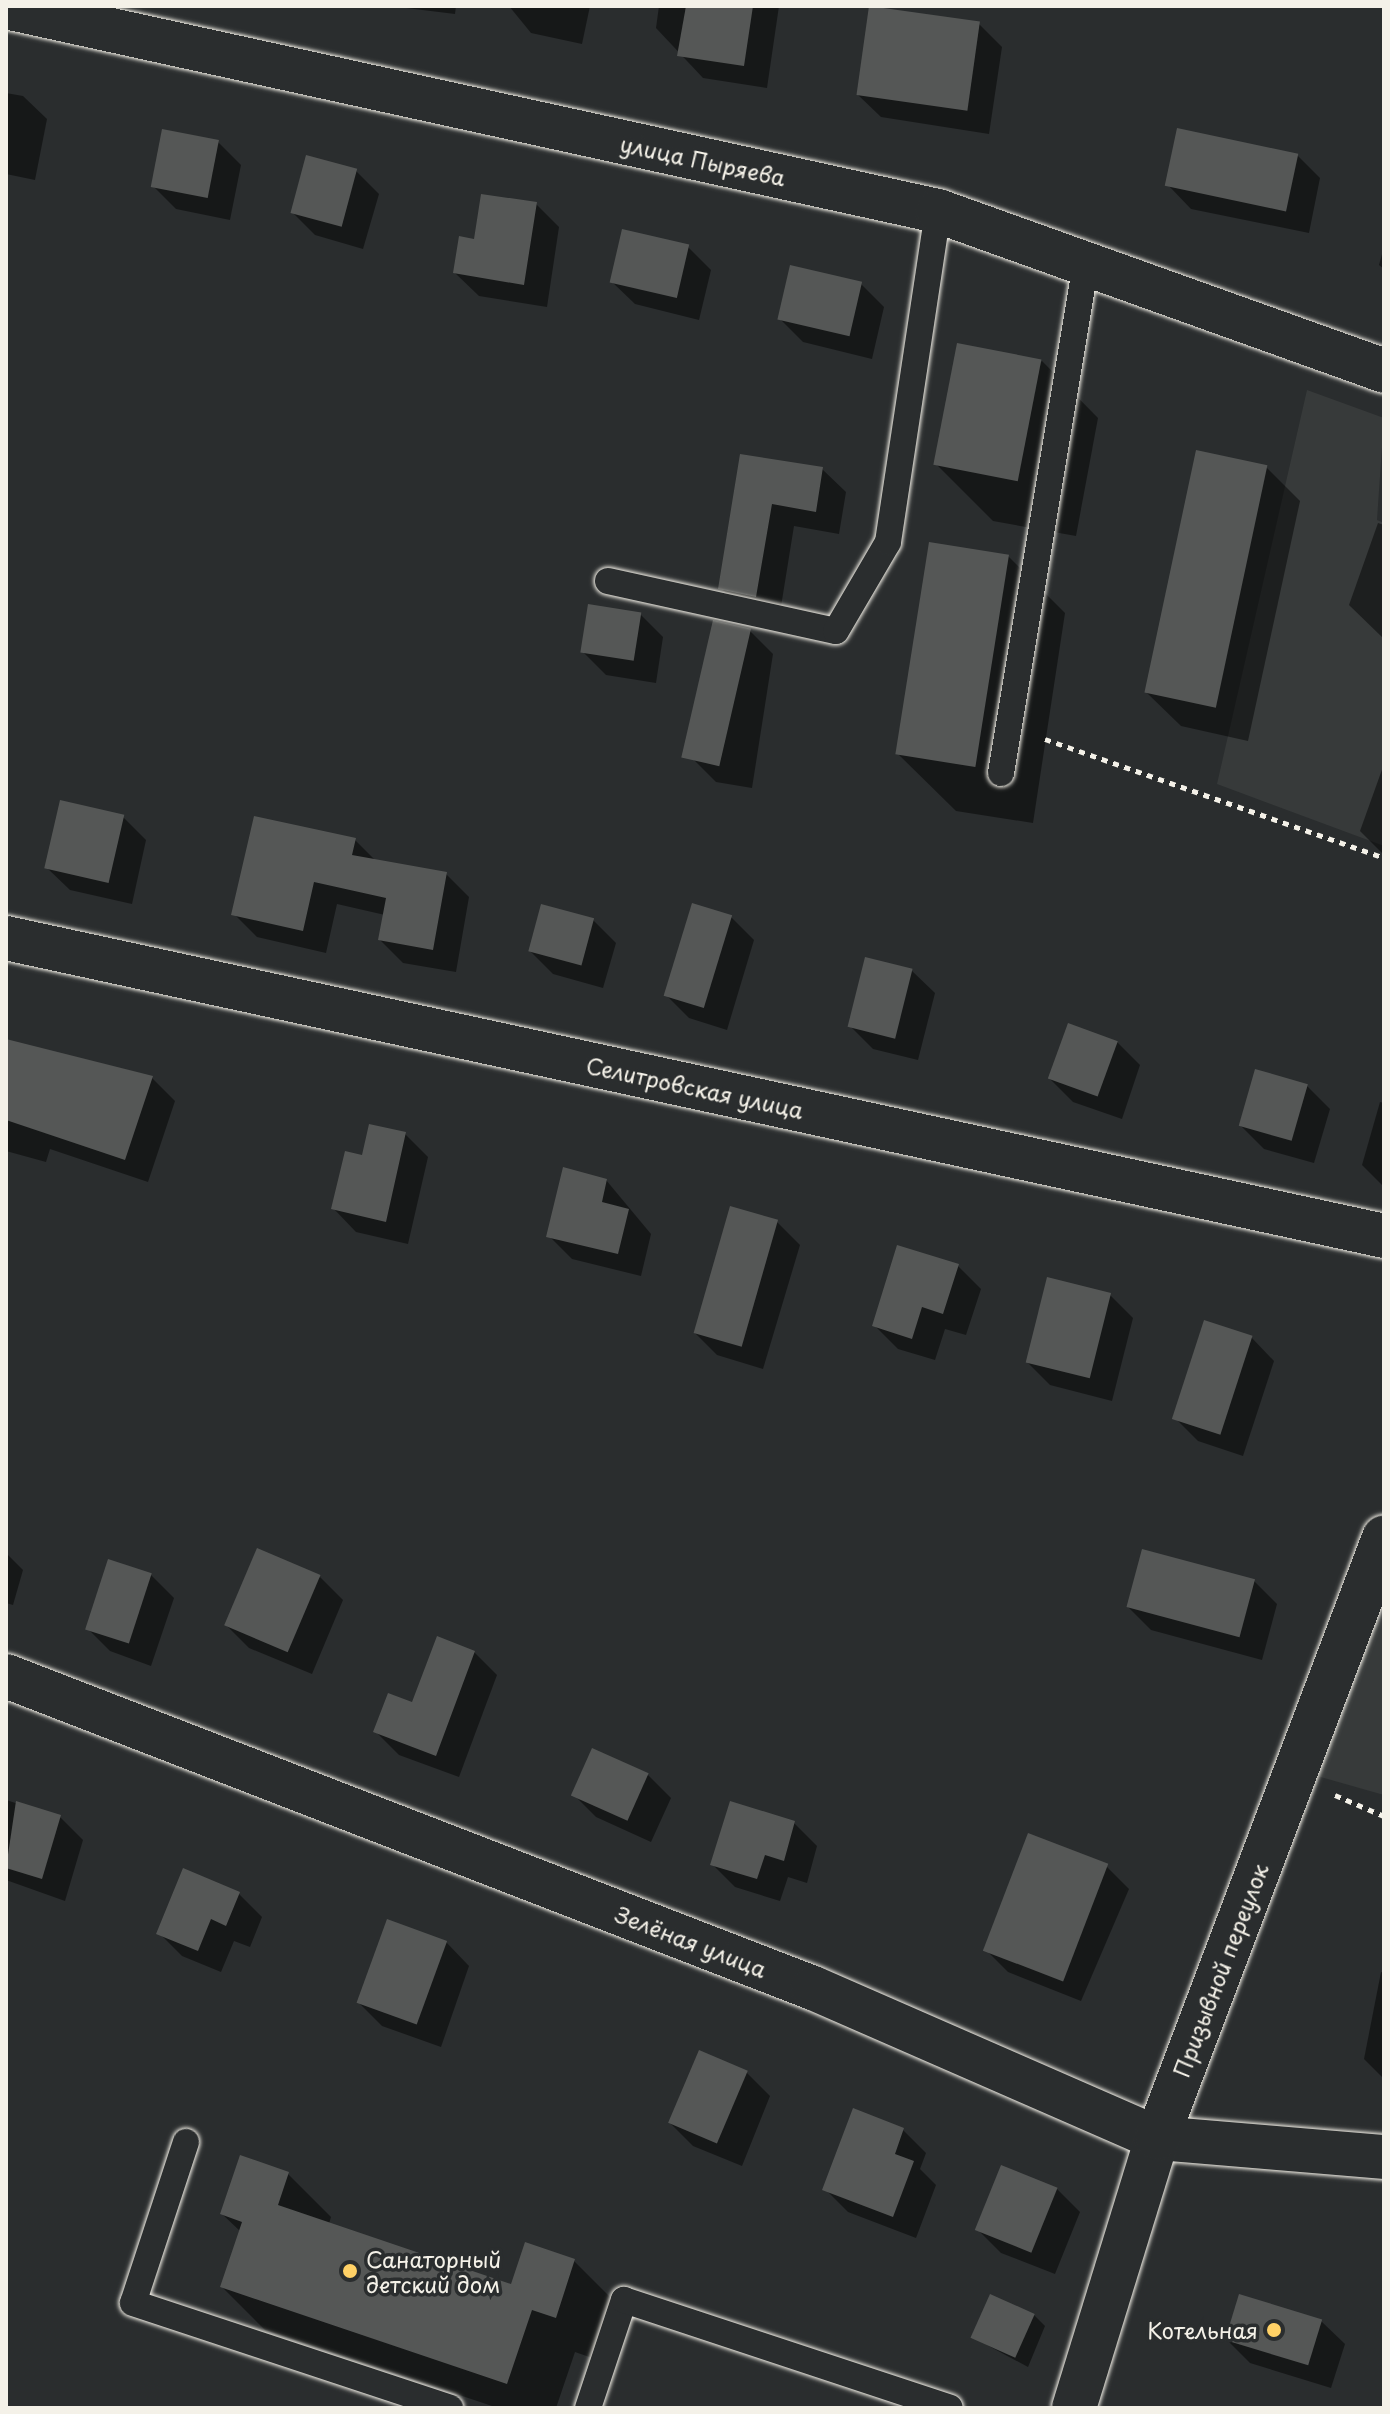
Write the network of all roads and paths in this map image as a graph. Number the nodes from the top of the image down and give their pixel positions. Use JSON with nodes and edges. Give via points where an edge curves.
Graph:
{"nodes":[{"id":1,"x":6,"y":7,"type":"edge"},
{"id":2,"x":938,"y":211,"type":"junction"},
{"id":3,"x":1086,"y":263,"type":"junction"},
{"id":4,"x":1384,"y":371,"type":"edge"},
{"id":5,"x":608,"y":581,"type":"dead end"},
{"id":6,"x":1009,"y":726,"type":"junction"},
{"id":7,"x":1001,"y":773,"type":"dead end"},
{"id":8,"x":1384,"y":858,"type":"edge"},
{"id":9,"x":6,"y":938,"type":"edge"},
{"id":10,"x":1384,"y":1236,"type":"edge"},
{"id":11,"x":1384,"y":1538,"type":"edge"},
{"id":12,"x":6,"y":1676,"type":"edge"},
{"id":13,"x":1157,"y":2138,"type":"junction"},
{"id":14,"x":186,"y":2142,"type":"dead end"},
{"id":15,"x":1384,"y":2157,"type":"edge"},
{"id":16,"x":450,"y":2408,"type":"edge"},
{"id":17,"x":588,"y":2408,"type":"edge"},
{"id":18,"x":950,"y":2408,"type":"edge"},
{"id":19,"x":1074,"y":2408,"type":"edge"}],
"edges":[{"from":1,"to":2,"type":"street","name":"улица Пыряева"},
{"from":2,"to":3,"type":"street","name":"улица Пыряева"},
{"from":2,"to":5,"type":"lane","via":[[888,542],[836,631]]},
{"from":3,"to":4,"type":"street","name":"улица Пыряева"},
{"from":3,"to":6,"type":"lane"},
{"from":6,"to":7,"type":"lane"},
{"from":6,"to":8,"type":"path"},
{"from":9,"to":10,"type":"street","name":"Селитровская улица"},
{"from":11,"to":13,"type":"street","name":"Призывной переулок"},
{"from":12,"to":13,"type":"street","name":"Зелёная улица","via":[[813,1988]]},
{"from":13,"to":15,"type":"street","name":"Зелёная улица"},
{"from":13,"to":19,"type":"street","name":"Призывной переулок"},
{"from":14,"to":16,"type":"lane","via":[[133,2303]]},
{"from":17,"to":18,"type":"lane","via":[[624,2300]]}]}
